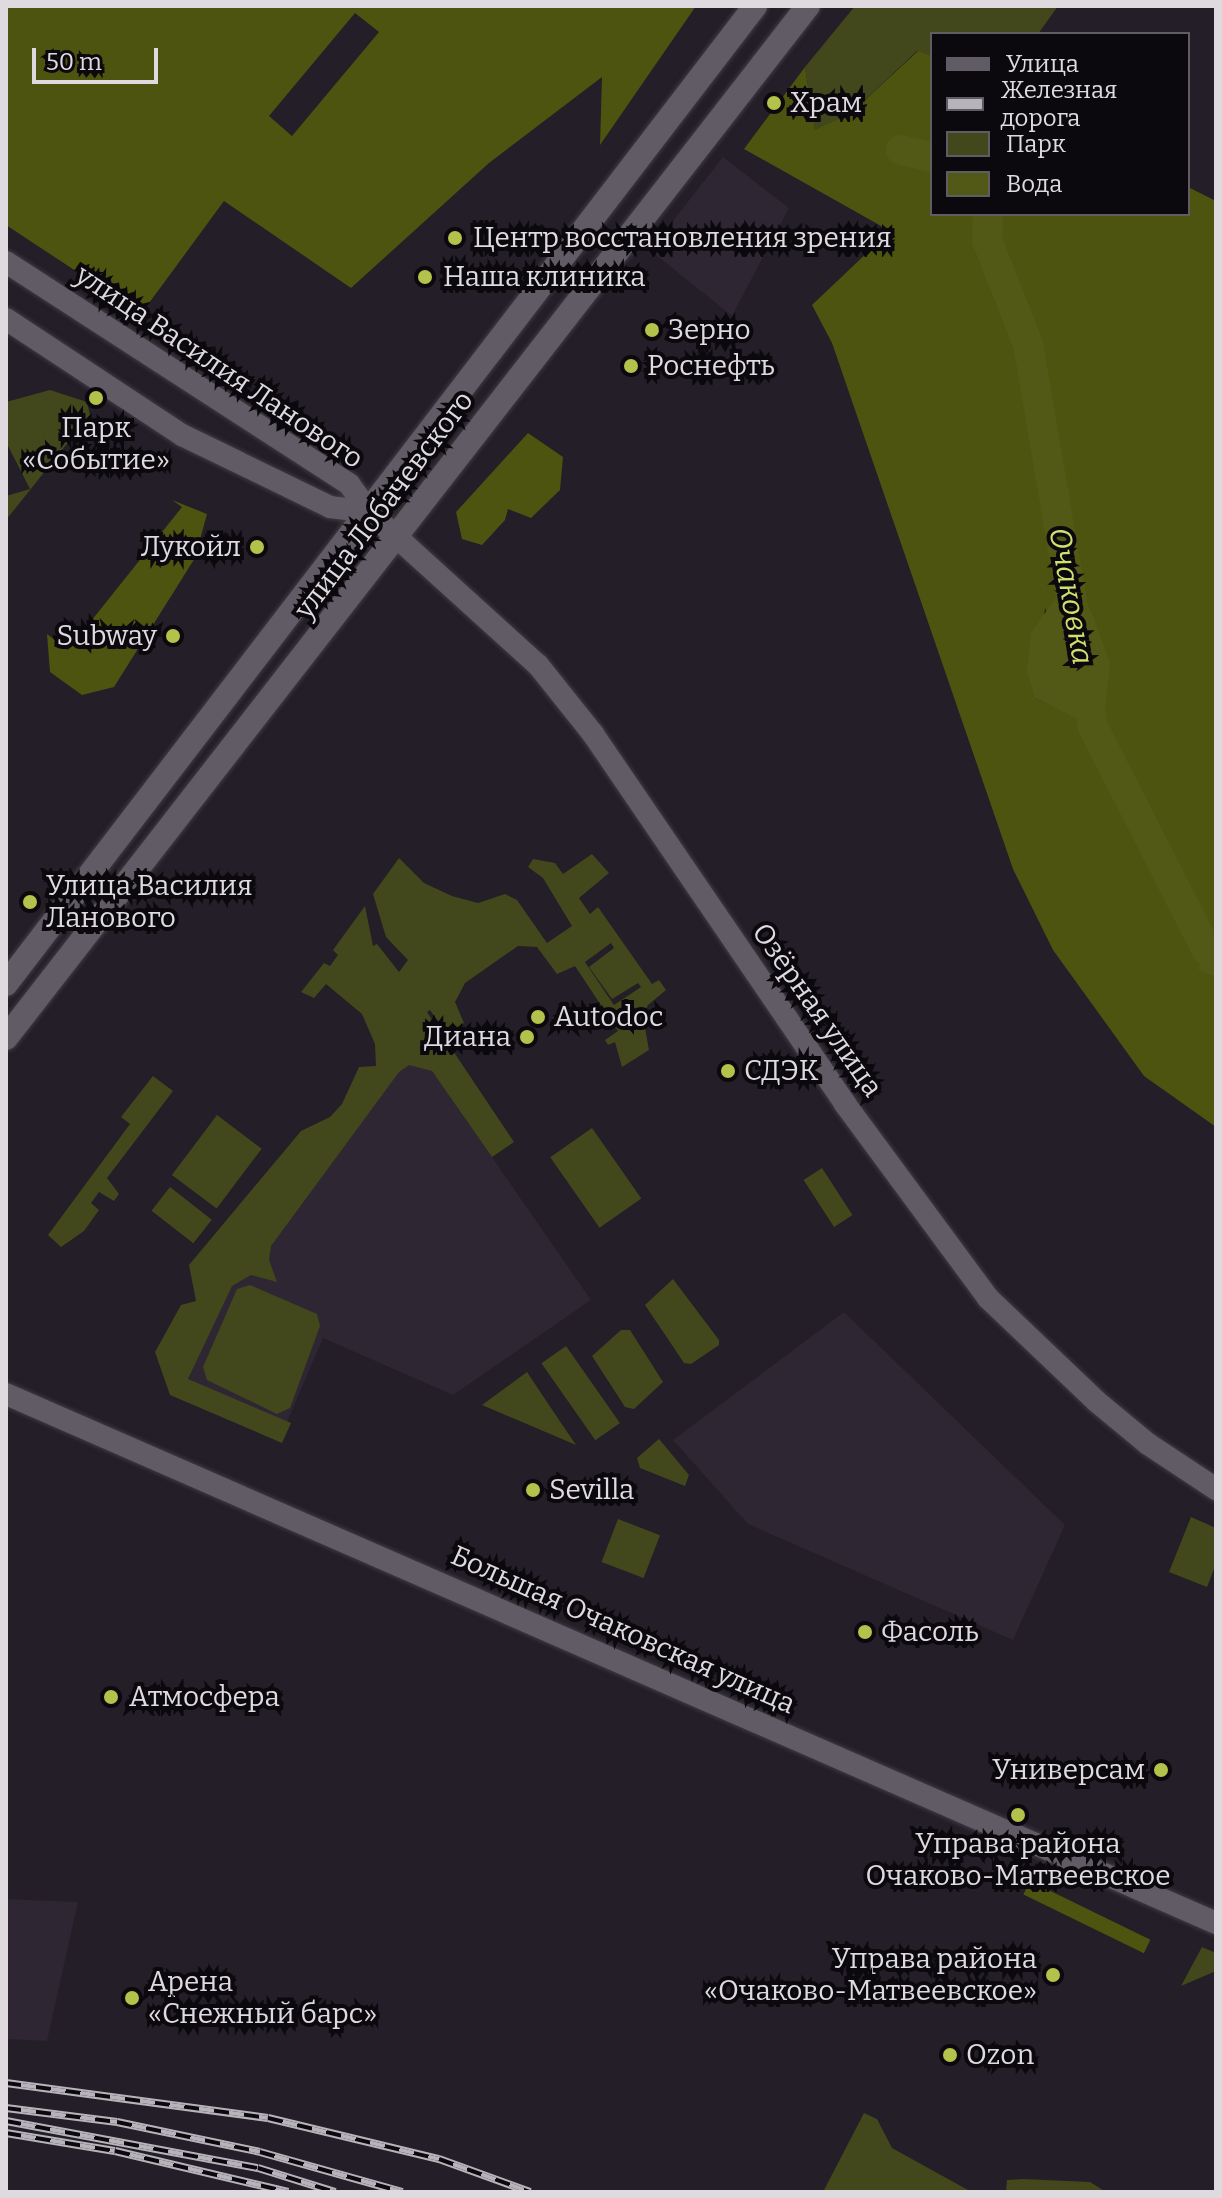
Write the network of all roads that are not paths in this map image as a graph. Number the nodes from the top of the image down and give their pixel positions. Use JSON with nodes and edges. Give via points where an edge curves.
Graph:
{"nodes":[{"id":1,"x":755,"y":6,"type":"edge"},
{"id":2,"x":808,"y":6,"type":"edge"},
{"id":3,"x":6,"y":262,"type":"edge"},
{"id":4,"x":6,"y":319,"type":"edge"},
{"id":5,"x":369,"y":512,"type":"junction"},
{"id":6,"x":399,"y":537,"type":"junction"},
{"id":7,"x":6,"y":984,"type":"edge"},
{"id":8,"x":6,"y":1038,"type":"edge"},
{"id":9,"x":6,"y":1394,"type":"edge"},
{"id":10,"x":1216,"y":1489,"type":"edge"},
{"id":11,"x":1216,"y":1923,"type":"edge"}],
"edges":[{"from":1,"to":5,"type":"main road","name":"улица Лобачевского"},
{"from":2,"to":6,"type":"main road","name":"улица Лобачевского"},
{"from":3,"to":5,"type":"street","name":"улица Василия Ланового","via":[[349,484]]},
{"from":4,"to":5,"type":"street","name":"улица Василия Ланового","via":[[182,435],[330,507]]},
{"from":5,"to":6,"type":"street","name":"Озёрная улица"},
{"from":5,"to":7,"type":"main road","name":"улица Лобачевского"},
{"from":6,"to":8,"type":"main road","name":"улица Лобачевского"},
{"from":6,"to":10,"type":"street","name":"Озёрная улица","via":[[562,692],[836,1091],[988,1298],[1096,1401]]},
{"from":9,"to":11,"type":"street","name":"Большая Очаковская улица"}]}
